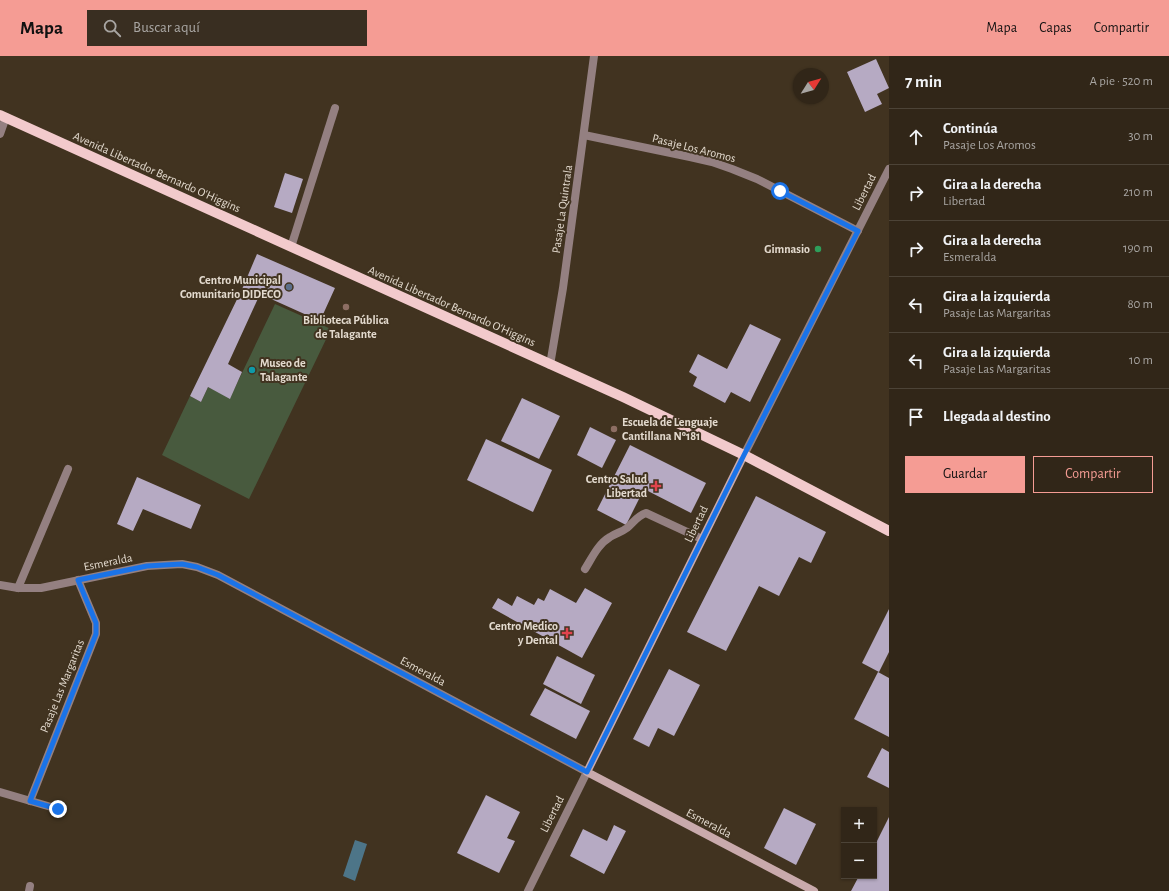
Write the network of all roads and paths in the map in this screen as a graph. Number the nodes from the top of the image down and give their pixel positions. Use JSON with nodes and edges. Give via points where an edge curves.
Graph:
{"nodes":[{"id":1,"x":594,"y":56,"type":"edge"},
{"id":2,"x":335,"y":108,"type":"dead end"},
{"id":3,"x":3,"y":116,"type":"edge"},
{"id":4,"x":0,"y":134,"type":"edge"},
{"id":5,"x":584,"y":135,"type":"junction"},
{"id":6,"x":889,"y":169,"type":"edge"},
{"id":7,"x":858,"y":231,"type":"junction"},
{"id":8,"x":291,"y":247,"type":"junction"},
{"id":9,"x":550,"y":365,"type":"junction"},
{"id":10,"x":744,"y":455,"type":"junction"},
{"id":11,"x":68,"y":469,"type":"dead end"},
{"id":12,"x":889,"y":531,"type":"edge"},
{"id":13,"x":702,"y":539,"type":"junction"},
{"id":14,"x":585,"y":569,"type":"dead end"},
{"id":15,"x":78,"y":580,"type":"junction"},
{"id":16,"x":0,"y":585,"type":"edge"},
{"id":17,"x":18,"y":588,"type":"junction"},
{"id":18,"x":587,"y":772,"type":"junction"},
{"id":19,"x":0,"y":792,"type":"edge"},
{"id":20,"x":30,"y":801,"type":"junction"},
{"id":21,"x":58,"y":809,"type":"dead end"},
{"id":22,"x":528,"y":891,"type":"edge"},
{"id":23,"x":814,"y":891,"type":"edge"}],
"edges":[{"from":1,"to":5,"type":"street","name":"Pasaje La Quintrala"},
{"from":2,"to":8,"type":"street"},
{"from":3,"to":4,"type":"street"},
{"from":3,"to":8,"type":"main road","name":"Avenida Libertador Bernardo O'Higgins"},
{"from":5,"to":7,"type":"street","name":"Pasaje Los Aromos","via":[[712,162],[732,169],[757,179]]},
{"from":5,"to":9,"type":"street","name":"Pasaje La Quintrala"},
{"from":6,"to":7,"type":"street","name":"Libertad"},
{"from":7,"to":10,"type":"street","name":"Libertad"},
{"from":8,"to":9,"type":"main road","name":"Avenida Libertador Bernardo O'Higgins"},
{"from":9,"to":10,"type":"main road","name":"Avenida Libertador Bernardo O'Higgins"},
{"from":10,"to":12,"type":"main road","name":"Avenida Libertador Bernardo O'Higgins"},
{"from":10,"to":13,"type":"main road","name":"Libertad"},
{"from":11,"to":17,"type":"street"},
{"from":13,"to":14,"type":"street","via":[[646,513],[598,548]]},
{"from":13,"to":18,"type":"main road","name":"Libertad"},
{"from":15,"to":17,"type":"street","name":"Esmeralda","via":[[41,588]]},
{"from":15,"to":18,"type":"street","name":"Esmeralda","via":[[153,566],[182,564],[197,567],[218,575]]},
{"from":15,"to":20,"type":"street","name":"Pasaje Las Margaritas","via":[[96,623],[96,634]]},
{"from":16,"to":17,"type":"street","name":"Esmeralda"},
{"from":18,"to":22,"type":"street","name":"Libertad"},
{"from":18,"to":23,"type":"main road","name":"Esmeralda"},
{"from":19,"to":20,"type":"street"},
{"from":20,"to":21,"type":"street"}]}
